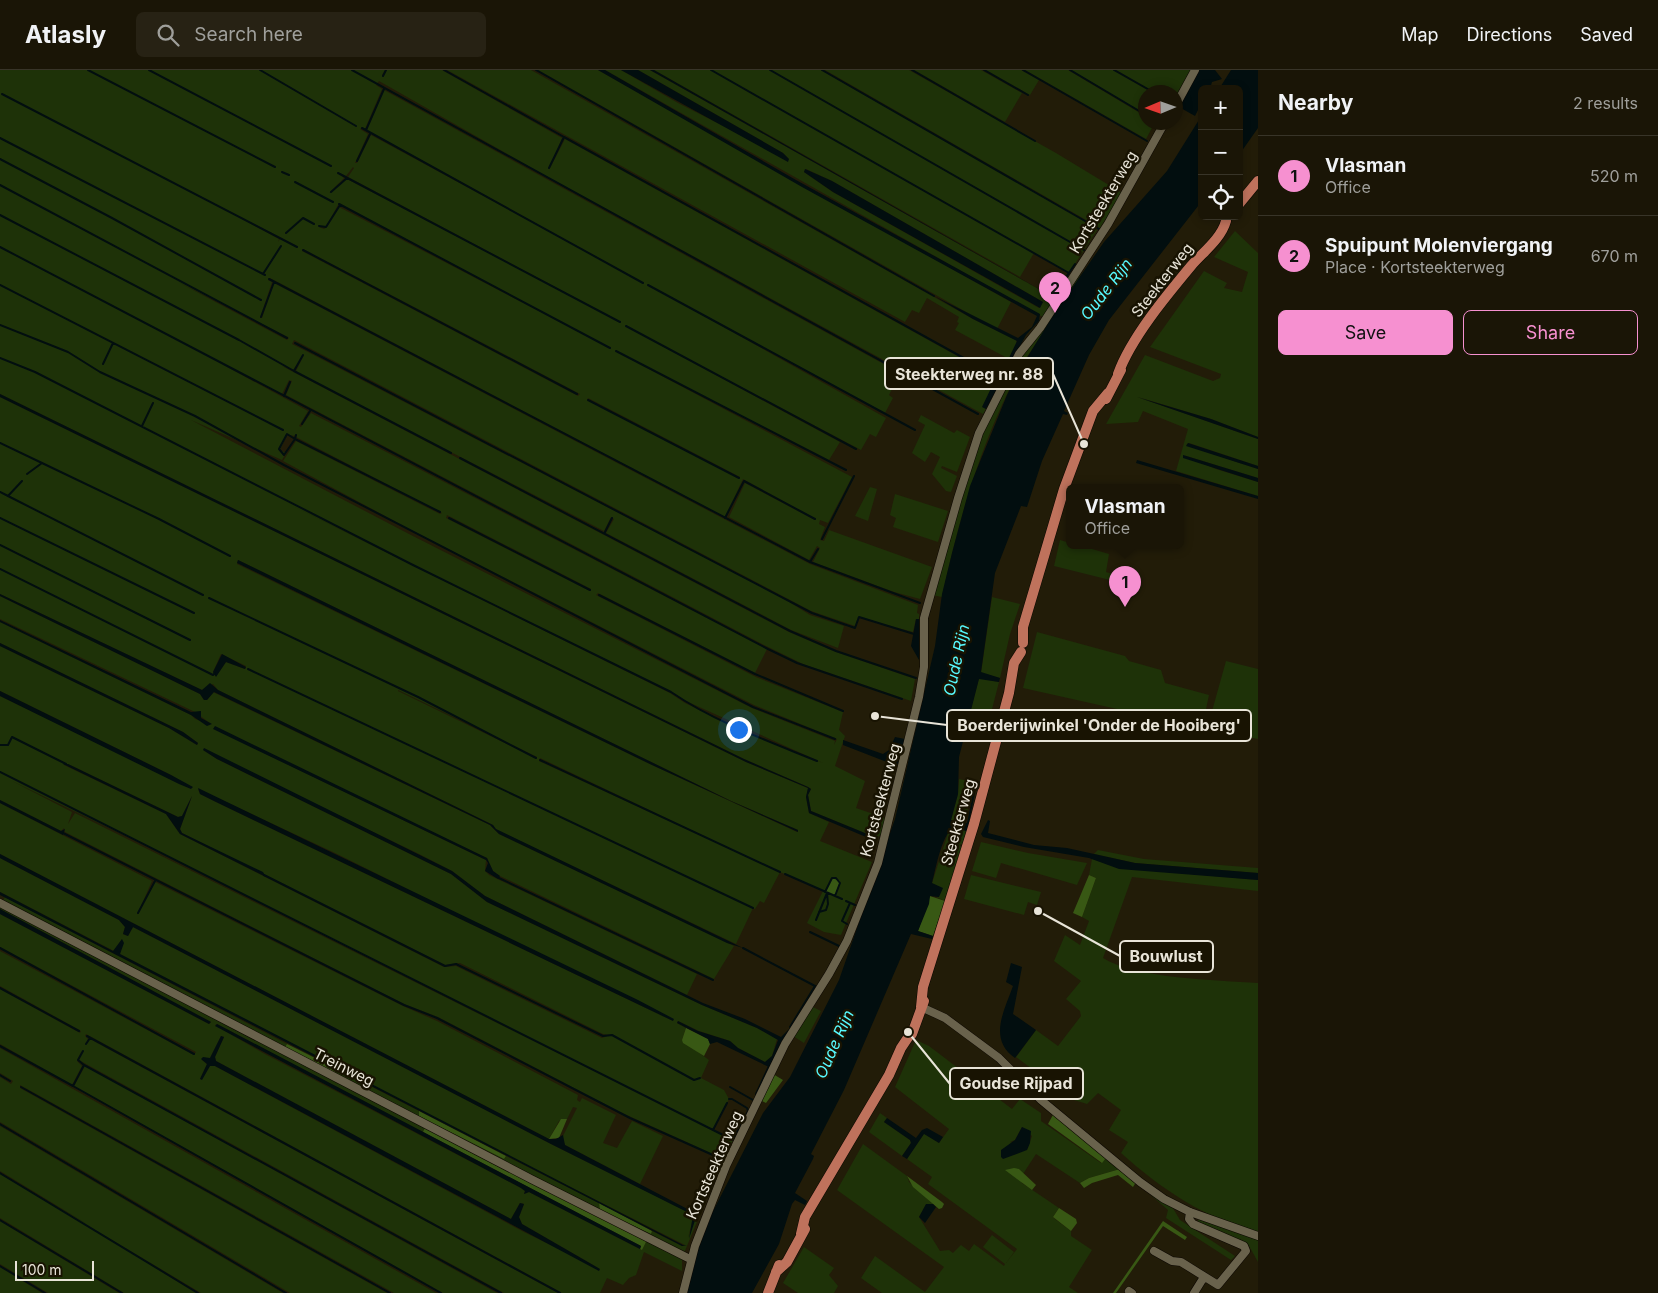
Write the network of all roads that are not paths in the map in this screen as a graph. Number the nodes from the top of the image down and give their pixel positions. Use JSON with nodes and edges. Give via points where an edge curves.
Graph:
{"nodes":[{"id":1,"x":1195,"y":70,"type":"edge"},
{"id":2,"x":1183,"y":92,"type":"edge"},
{"id":3,"x":1161,"y":130,"type":"edge"},
{"id":4,"x":1258,"y":181,"type":"edge"},
{"id":5,"x":1258,"y":187,"type":"edge"},
{"id":6,"x":1243,"y":200,"type":"edge"},
{"id":7,"x":1243,"y":200,"type":"edge"},
{"id":8,"x":1227,"y":220,"type":"edge"},
{"id":9,"x":1067,"y":484,"type":"edge"},
{"id":10,"x":1066,"y":486,"type":"edge"},
{"id":11,"x":0,"y":903,"type":"edge"},
{"id":12,"x":922,"y":1007,"type":"junction"},
{"id":13,"x":1190,"y":1212,"type":"junction"},
{"id":14,"x":1258,"y":1236,"type":"edge"},
{"id":15,"x":1154,"y":1250,"type":"dead end"},
{"id":16,"x":690,"y":1259,"type":"junction"},
{"id":17,"x":1204,"y":1277,"type":"junction"},
{"id":18,"x":683,"y":1293,"type":"edge"},
{"id":19,"x":768,"y":1293,"type":"edge"},
{"id":20,"x":1194,"y":1293,"type":"edge"}],
"edges":[{"from":1,"to":2,"type":"street"},
{"from":3,"to":16,"type":"street","name":"Kortsteekterweg","via":[[1108,224],[1040,328],[1019,354],[979,433],[924,618],[924,667],[919,697],[875,871],[847,941],[785,1044],[726,1166]]},
{"from":4,"to":6,"type":"main road"},
{"from":5,"to":7,"type":"main road"},
{"from":8,"to":9,"type":"main road","name":"Steekterweg","via":[[1137,338],[1126,364],[1098,404]]},
{"from":10,"to":12,"type":"main road","name":"Steekterweg","via":[[1023,627],[1022,647],[1014,663],[974,824],[929,973]]},
{"from":11,"to":16,"type":"street","name":"Treinweg"},
{"from":12,"to":13,"type":"street","via":[[945,1018],[998,1058],[1041,1100],[1140,1182]]},
{"from":12,"to":19,"type":"main road","name":"Steekterweg","via":[[913,1030],[806,1217],[801,1234],[787,1262],[776,1272]]},
{"from":13,"to":14,"type":"street"},
{"from":13,"to":17,"type":"street","via":[[1189,1219],[1193,1224],[1244,1246],[1246,1251],[1218,1285]]},
{"from":15,"to":17,"type":"street"},
{"from":16,"to":18,"type":"street","name":"Kortsteekterweg"},
{"from":17,"to":20,"type":"street"}]}
